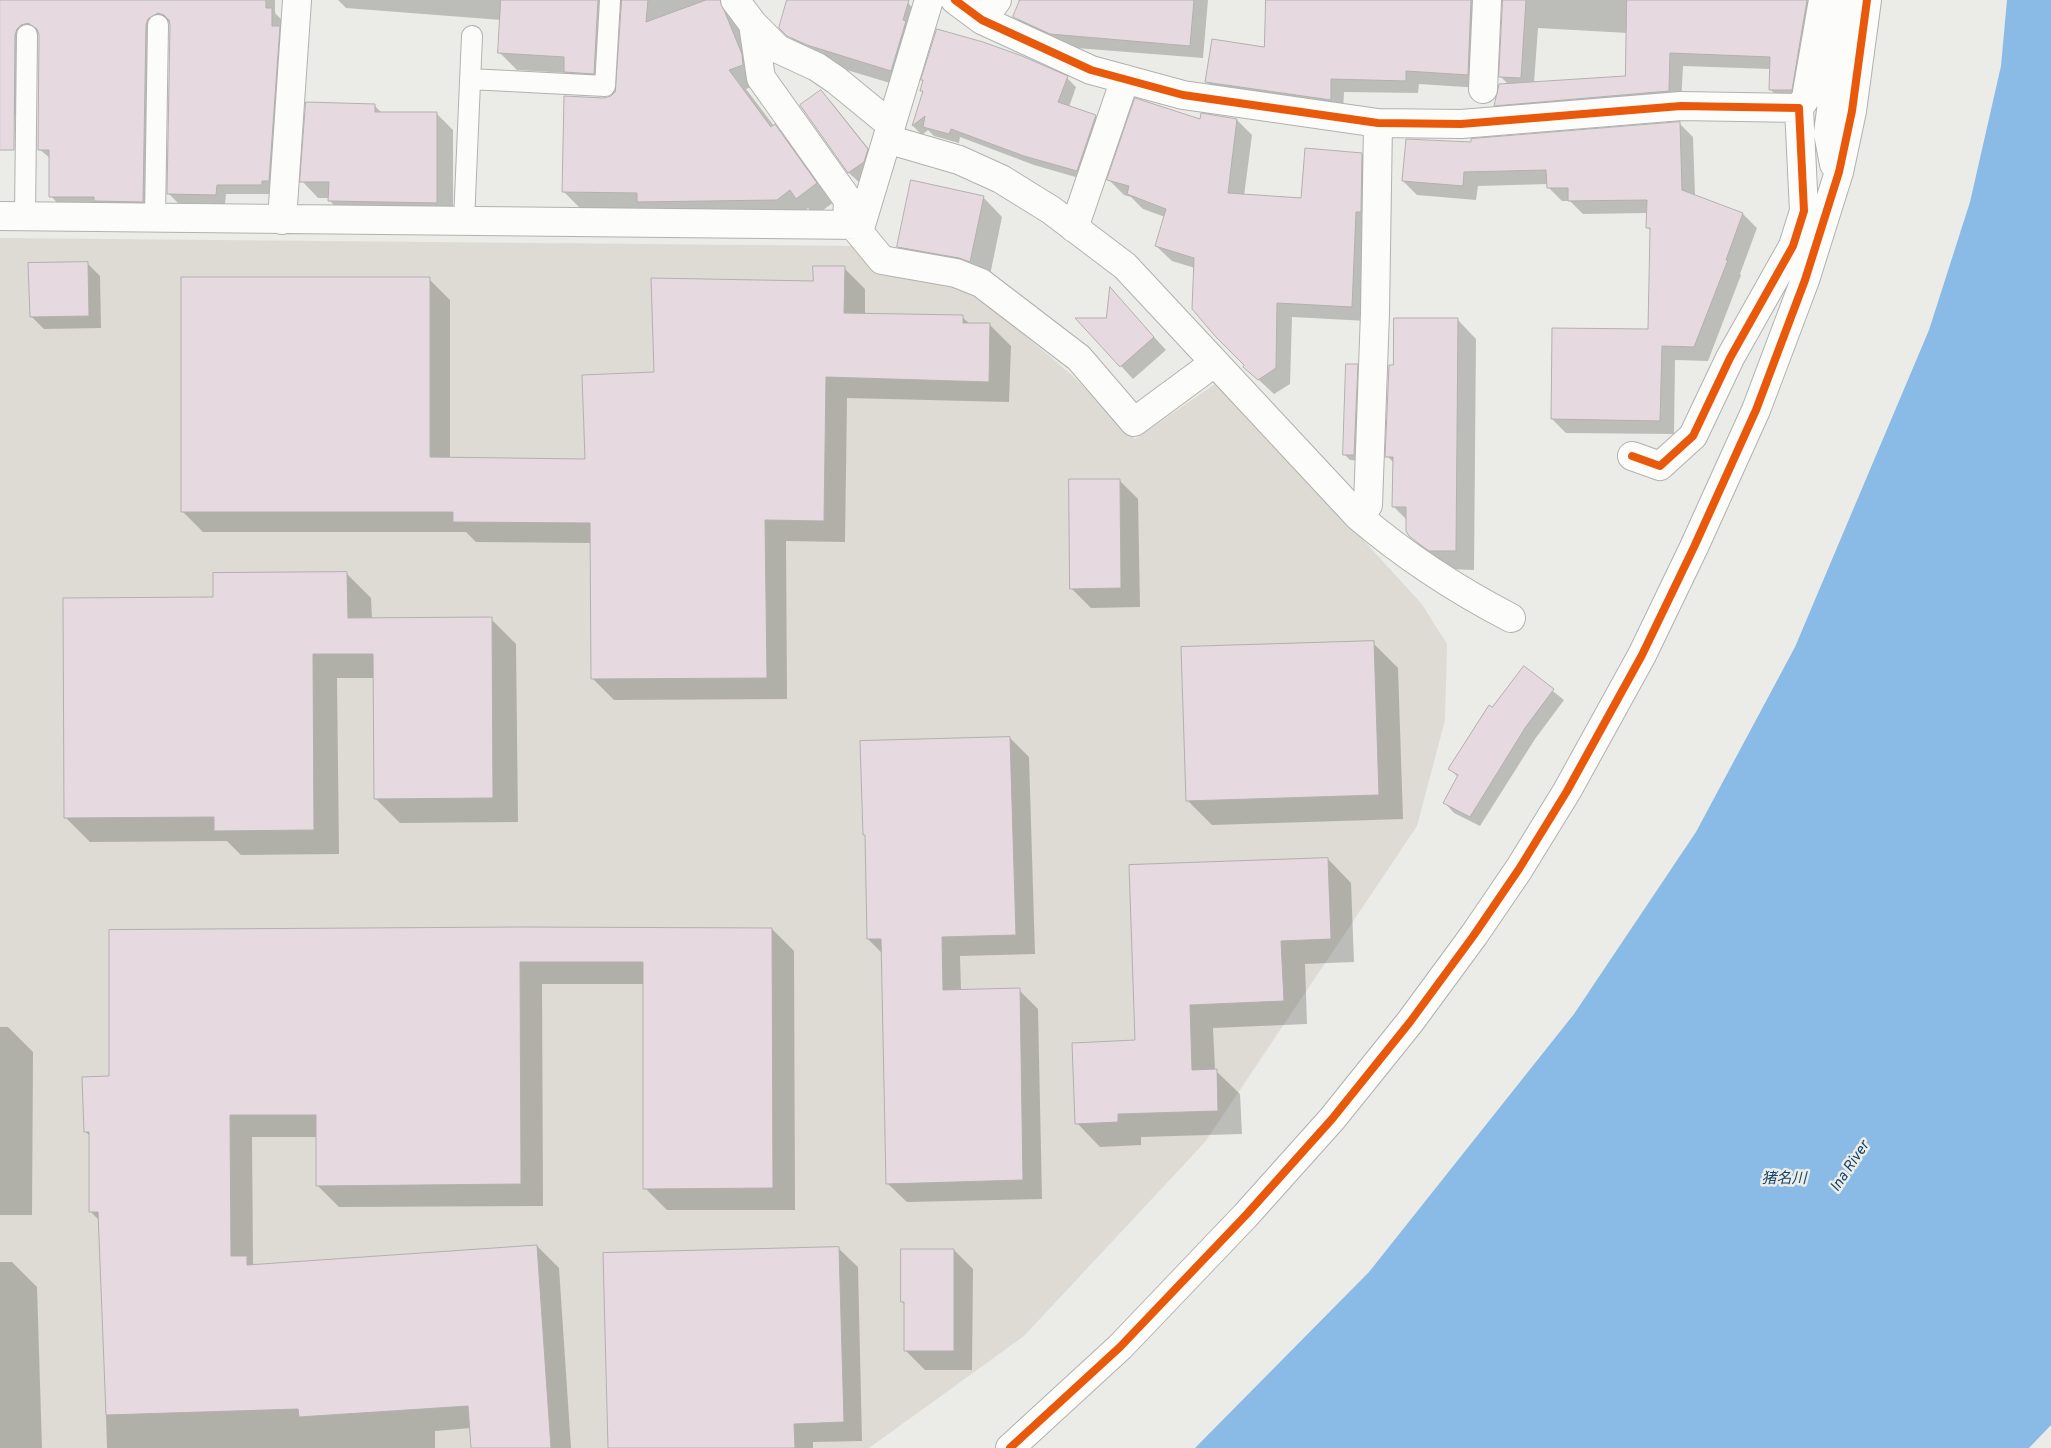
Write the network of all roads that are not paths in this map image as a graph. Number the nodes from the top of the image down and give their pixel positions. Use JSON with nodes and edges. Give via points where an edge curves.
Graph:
{"nodes":[{"id":1,"x":297,"y":0,"type":"edge"},
{"id":2,"x":610,"y":0,"type":"edge"},
{"id":3,"x":735,"y":0,"type":"edge"},
{"id":4,"x":929,"y":0,"type":"edge"},
{"id":5,"x":956,"y":0,"type":"edge"},
{"id":6,"x":1487,"y":0,"type":"edge"},
{"id":7,"x":1823,"y":0,"type":"edge"},
{"id":8,"x":1846,"y":0,"type":"edge"},
{"id":9,"x":1867,"y":0,"type":"edge"},
{"id":10,"x":990,"y":10,"type":"edge"},
{"id":11,"x":753,"y":24,"type":"junction"},
{"id":12,"x":158,"y":25,"type":"dead end"},
{"id":13,"x":27,"y":35,"type":"dead end"},
{"id":14,"x":472,"y":36,"type":"dead end"},
{"id":15,"x":470,"y":79,"type":"junction"},
{"id":16,"x":1125,"y":79,"type":"junction"},
{"id":17,"x":1483,"y":89,"type":"dead end"},
{"id":18,"x":1799,"y":108,"type":"junction"},
{"id":19,"x":1378,"y":123,"type":"junction"},
{"id":20,"x":889,"y":132,"type":"junction"},
{"id":21,"x":1837,"y":178,"type":"junction"},
{"id":22,"x":12,"y":217,"type":"edge"},
{"id":23,"x":155,"y":218,"type":"junction"},
{"id":24,"x":282,"y":220,"type":"junction"},
{"id":25,"x":464,"y":221,"type":"junction"},
{"id":26,"x":850,"y":225,"type":"junction"},
{"id":27,"x":1074,"y":228,"type":"junction"},
{"id":28,"x":1808,"y":234,"type":"junction"},
{"id":29,"x":1214,"y":362,"type":"junction"},
{"id":30,"x":1632,"y":456,"type":"dead end"},
{"id":31,"x":1358,"y":516,"type":"junction"},
{"id":32,"x":1511,"y":618,"type":"dead end"},
{"id":33,"x":1010,"y":1448,"type":"edge"}],
"edges":[{"from":1,"to":24,"type":"street"},
{"from":2,"to":15,"type":"lane","via":[[605,86]]},
{"from":3,"to":11,"type":"street"},
{"from":4,"to":20,"type":"street"},
{"from":5,"to":10,"type":"street"},
{"from":6,"to":17,"type":"street"},
{"from":7,"to":18,"type":"street","via":[[1806,98]]},
{"from":8,"to":21,"type":"street","via":[[1828,133]]},
{"from":9,"to":21,"type":"street","via":[[1852,110]]},
{"from":10,"to":16,"type":"street","via":[[1091,70]]},
{"from":11,"to":20,"type":"street","via":[[778,49],[817,67],[836,80]]},
{"from":11,"to":26,"type":"street","via":[[761,78],[848,200]]},
{"from":12,"to":23,"type":"lane"},
{"from":13,"to":22,"type":"lane"},
{"from":14,"to":15,"type":"lane"},
{"from":15,"to":25,"type":"lane"},
{"from":16,"to":19,"type":"street","via":[[1183,95]]},
{"from":16,"to":27,"type":"street"},
{"from":18,"to":19,"type":"street","via":[[1681,106],[1461,124]]},
{"from":18,"to":28,"type":"street"},
{"from":19,"to":31,"type":"street","via":[[1368,505]]},
{"from":20,"to":26,"type":"street","via":[[861,225]]},
{"from":20,"to":27,"type":"street","via":[[1001,179]]},
{"from":21,"to":28,"type":"street"},
{"from":22,"to":23,"type":"street"},
{"from":23,"to":24,"type":"street"},
{"from":24,"to":25,"type":"street"},
{"from":25,"to":26,"type":"street"},
{"from":26,"to":29,"type":"street","via":[[882,260],[956,273],[980,283],[1079,358],[1134,422]]},
{"from":27,"to":29,"type":"street","via":[[1126,266]]},
{"from":28,"to":30,"type":"street","via":[[1793,246],[1730,358],[1693,436],[1660,466]]},
{"from":28,"to":33,"type":"street","via":[[1805,280],[1756,410],[1694,547],[1642,655],[1519,869],[1410,1022],[1332,1119],[1120,1347]]},
{"from":29,"to":31,"type":"street"},
{"from":31,"to":32,"type":"street","via":[[1383,538],[1468,596]]}]}
